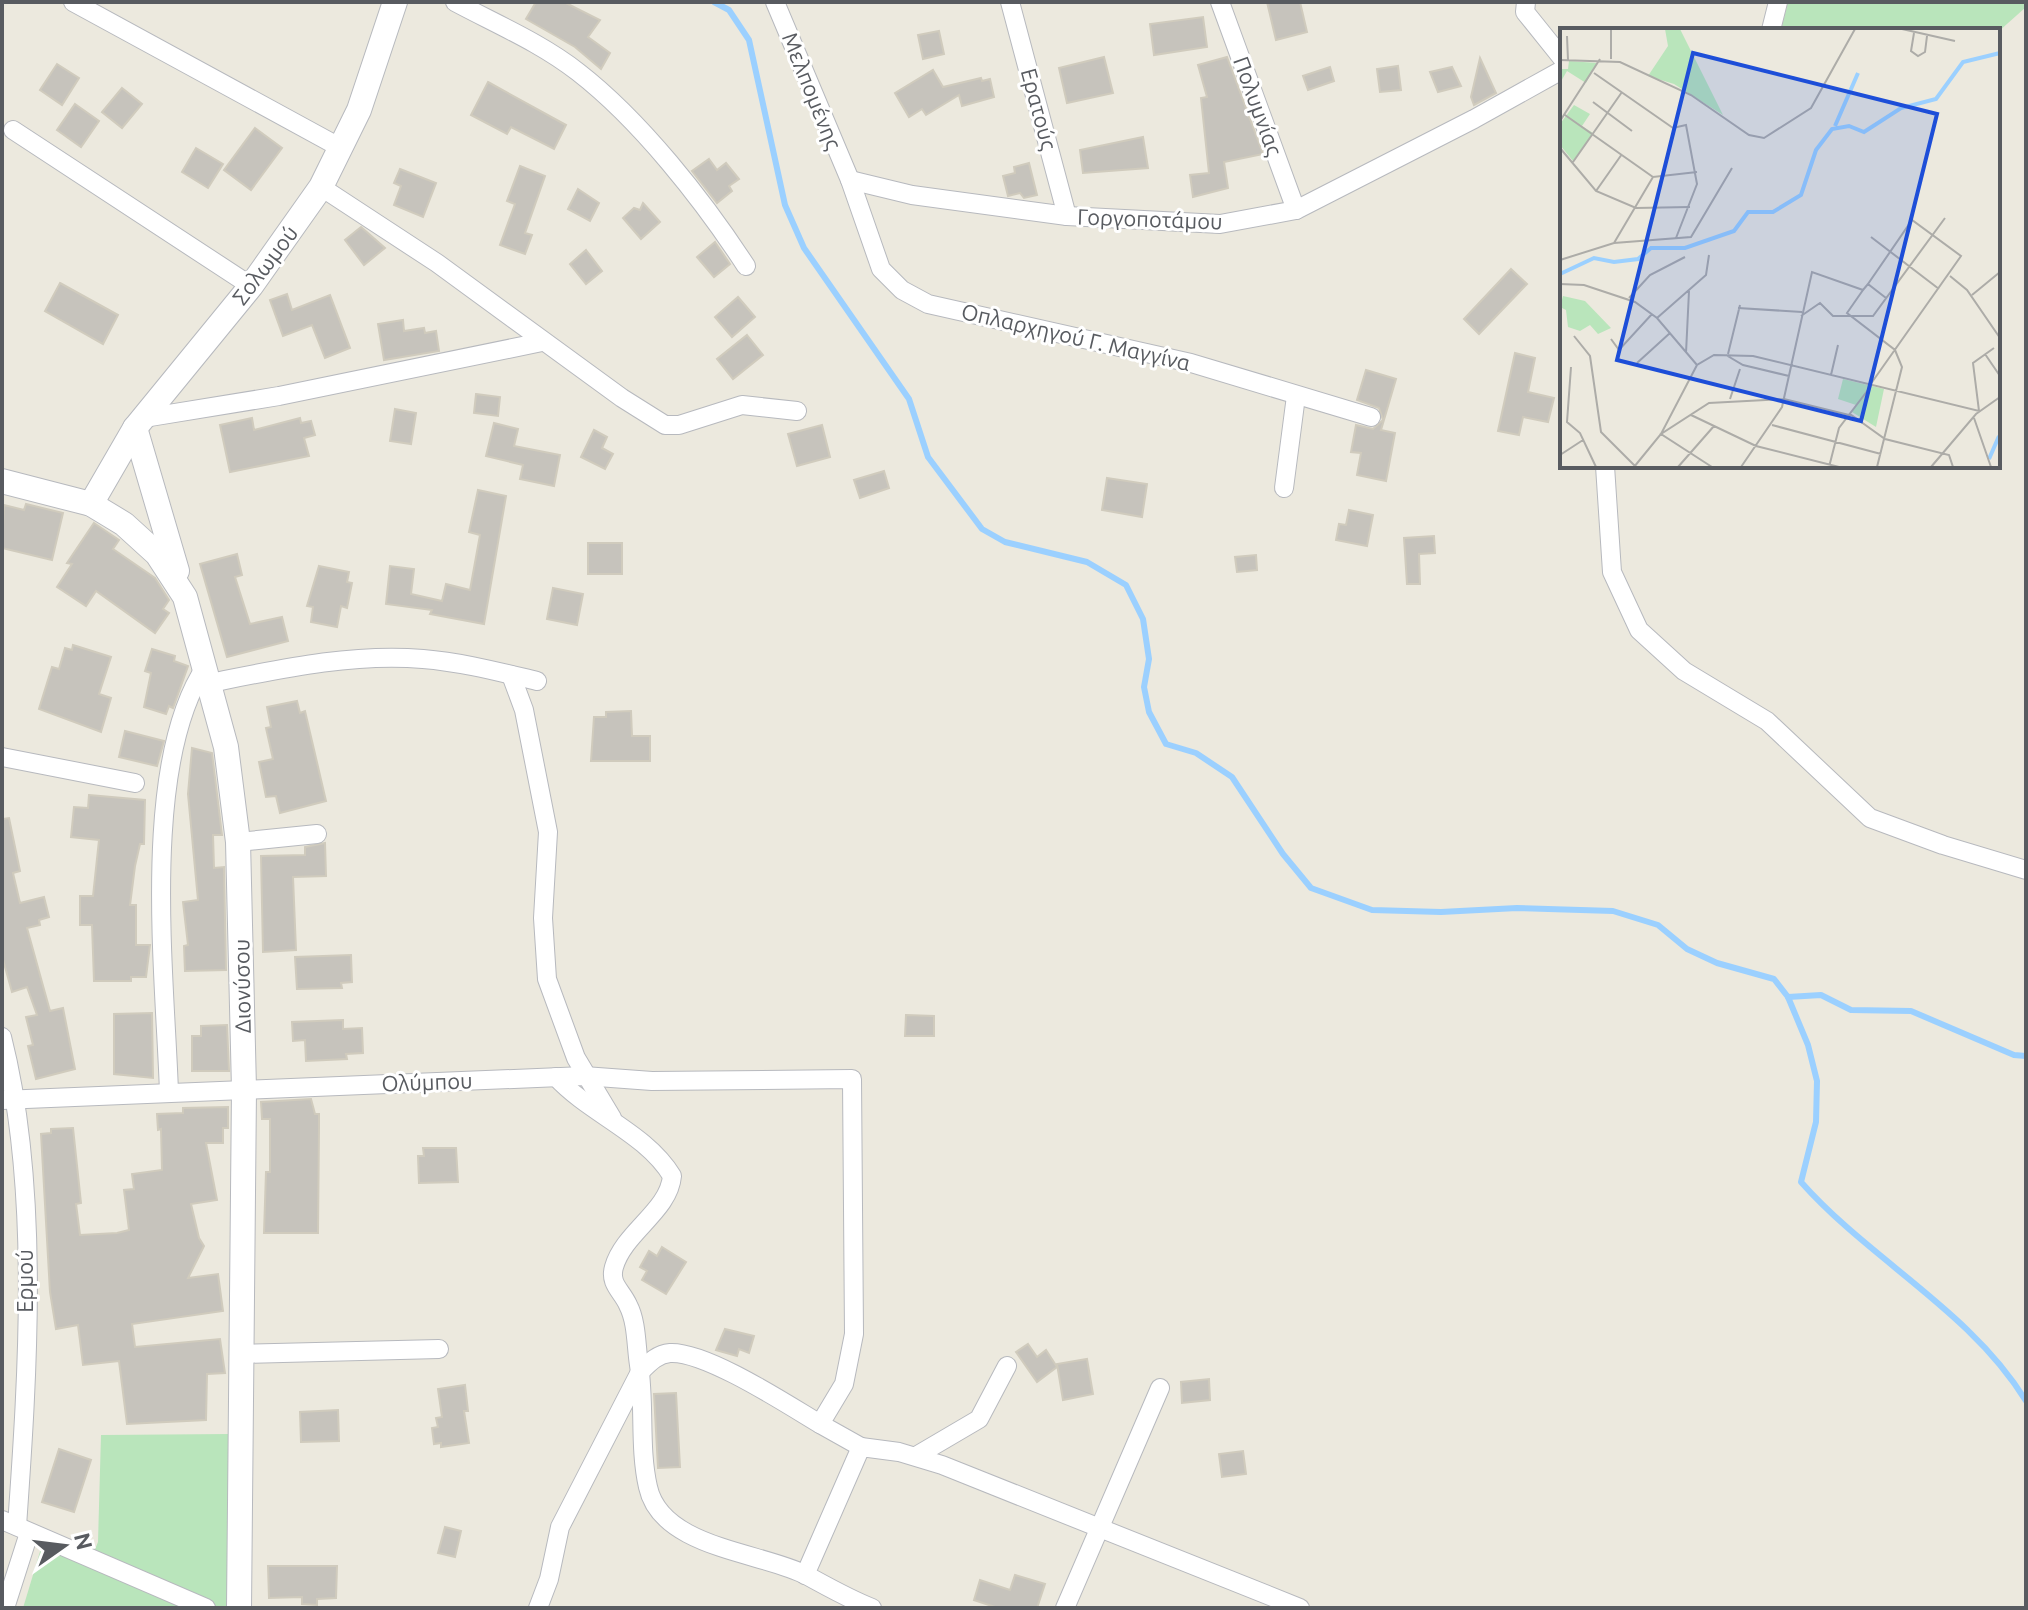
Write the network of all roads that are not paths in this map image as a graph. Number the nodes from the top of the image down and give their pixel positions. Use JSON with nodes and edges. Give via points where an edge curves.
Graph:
{"nodes":[{"id":1,"x":73,"y":2,"type":"edge"},
{"id":2,"x":395,"y":2,"type":"edge"},
{"id":3,"x":455,"y":2,"type":"edge"},
{"id":4,"x":775,"y":2,"type":"edge"},
{"id":5,"x":1010,"y":2,"type":"edge"},
{"id":6,"x":1220,"y":2,"type":"edge"},
{"id":7,"x":1526,"y":2,"type":"edge"},
{"id":8,"x":1778,"y":2,"type":"edge"},
{"id":9,"x":1772,"y":28,"type":"edge"},
{"id":10,"x":1560,"y":56,"type":"edge"},
{"id":11,"x":1560,"y":71,"type":"edge"},
{"id":12,"x":13,"y":130,"type":"dead end"},
{"id":13,"x":341,"y":148,"type":"junction"},
{"id":14,"x":850,"y":180,"type":"junction"},
{"id":15,"x":321,"y":187,"type":"junction"},
{"id":16,"x":1296,"y":210,"type":"junction"},
{"id":17,"x":1067,"y":216,"type":"junction"},
{"id":18,"x":746,"y":266,"type":"dead end"},
{"id":19,"x":251,"y":286,"type":"junction"},
{"id":20,"x":542,"y":342,"type":"junction"},
{"id":21,"x":1296,"y":396,"type":"junction"},
{"id":22,"x":797,"y":411,"type":"dead end"},
{"id":23,"x":1371,"y":417,"type":"dead end"},
{"id":24,"x":140,"y":423,"type":"junction"},
{"id":25,"x":1605,"y":468,"type":"edge"},
{"id":26,"x":2,"y":481,"type":"edge"},
{"id":27,"x":1284,"y":488,"type":"dead end"},
{"id":28,"x":91,"y":504,"type":"junction"},
{"id":29,"x":185,"y":597,"type":"junction"},
{"id":30,"x":208,"y":675,"type":"junction"},
{"id":31,"x":511,"y":675,"type":"junction"},
{"id":32,"x":537,"y":681,"type":"dead end"},
{"id":33,"x":2,"y":757,"type":"edge"},
{"id":34,"x":135,"y":783,"type":"dead end"},
{"id":35,"x":317,"y":834,"type":"dead end"},
{"id":36,"x":238,"y":842,"type":"junction"},
{"id":37,"x":2026,"y":870,"type":"edge"},
{"id":38,"x":2,"y":1037,"type":"edge"},
{"id":39,"x":584,"y":1076,"type":"junction"},
{"id":40,"x":556,"y":1077,"type":"junction"},
{"id":41,"x":244,"y":1089,"type":"junction"},
{"id":42,"x":169,"y":1092,"type":"junction"},
{"id":43,"x":10,"y":1099,"type":"edge"},
{"id":44,"x":615,"y":1123,"type":"junction"},
{"id":45,"x":439,"y":1349,"type":"dead end"},
{"id":46,"x":239,"y":1354,"type":"junction"},
{"id":47,"x":1007,"y":1366,"type":"dead end"},
{"id":48,"x":640,"y":1372,"type":"junction"},
{"id":49,"x":1160,"y":1388,"type":"dead end"},
{"id":50,"x":820,"y":1424,"type":"junction"},
{"id":51,"x":861,"y":1447,"type":"junction"},
{"id":52,"x":916,"y":1456,"type":"junction"},
{"id":53,"x":16,"y":1526,"type":"edge"},
{"id":54,"x":1100,"y":1530,"type":"junction"},
{"id":55,"x":805,"y":1575,"type":"junction"},
{"id":56,"x":5,"y":1608,"type":"edge"},
{"id":57,"x":206,"y":1608,"type":"edge"},
{"id":58,"x":239,"y":1608,"type":"edge"},
{"id":59,"x":538,"y":1608,"type":"edge"},
{"id":60,"x":872,"y":1608,"type":"edge"},
{"id":61,"x":1065,"y":1608,"type":"edge"},
{"id":62,"x":1300,"y":1608,"type":"edge"}],
"edges":[{"from":1,"to":13,"type":"street"},
{"from":2,"to":13,"type":"street","name":"Σολωμού","via":[[372,77]]},
{"from":3,"to":18,"type":"street","via":[[578,72],[648,142]]},
{"from":4,"to":14,"type":"street","name":"Μελπομένης"},
{"from":5,"to":17,"type":"street","name":"Ερατούς"},
{"from":6,"to":16,"type":"street","name":"Πολυμνίας"},
{"from":7,"to":10,"type":"street","via":[[1528,18]]},
{"from":8,"to":9,"type":"street"},
{"from":11,"to":16,"type":"street","name":"Γοργοποτάμου"},
{"from":12,"to":19,"type":"street"},
{"from":13,"to":15,"type":"street","name":"Σολωμού"},
{"from":14,"to":17,"type":"street","name":"Γοργοποτάμου","via":[[912,195]]},
{"from":14,"to":21,"type":"street","name":"Οπλαρχηγού Γ. Μαγγίνα","via":[[881,269],[902,290],[928,304],[1191,363]]},
{"from":15,"to":19,"type":"street","name":"Σολωμού"},
{"from":15,"to":20,"type":"street","via":[[437,263]]},
{"from":16,"to":17,"type":"street","name":"Γοργοποτάμου","via":[[1220,224]]},
{"from":19,"to":24,"type":"street","name":"Σολωμού"},
{"from":20,"to":22,"type":"street","via":[[665,425],[742,405]]},
{"from":20,"to":24,"type":"street"},
{"from":21,"to":23,"type":"street","name":"Οπλαρχηγού Γ. Μαγγίνα"},
{"from":21,"to":27,"type":"street"},
{"from":24,"to":28,"type":"street","name":"Σολωμού"},
{"from":24,"to":29,"type":"street"},
{"from":25,"to":37,"type":"street","via":[[1612,572],[1639,630],[1684,671],[1767,721],[1870,818]]},
{"from":26,"to":28,"type":"street","name":"Διονύσου"},
{"from":28,"to":29,"type":"street","name":"Διονύσου","via":[[143,538]]},
{"from":29,"to":30,"type":"street","name":"Διονύσου"},
{"from":30,"to":31,"type":"street","via":[[389,658]]},
{"from":30,"to":36,"type":"street","name":"Διονύσου","via":[[230,766]]},
{"from":30,"to":42,"type":"street","via":[[184,708],[165,789]]},
{"from":31,"to":32,"type":"street"},
{"from":31,"to":39,"type":"street","via":[[524,710],[548,832],[543,918],[547,979]]},
{"from":33,"to":34,"type":"street"},
{"from":35,"to":36,"type":"street"},
{"from":36,"to":41,"type":"street","name":"Διονύσου"},
{"from":38,"to":43,"type":"street","name":"Ερμού"},
{"from":39,"to":40,"type":"street","name":"Ολύμπου"},
{"from":39,"to":44,"type":"street"},
{"from":39,"to":50,"type":"street","name":"Ολύμπου","via":[[652,1081],[852,1079],[854,1334],[844,1384]]},
{"from":40,"to":41,"type":"street","name":"Ολύμπου"},
{"from":40,"to":44,"type":"street","via":[[577,1099]]},
{"from":41,"to":42,"type":"street","name":"Ολύμπου"},
{"from":41,"to":46,"type":"street","name":"Διονύσου"},
{"from":42,"to":43,"type":"street","name":"Ολύμπου"},
{"from":43,"to":53,"type":"street","name":"Ερμού","via":[[26,1267],[24,1435]]},
{"from":44,"to":48,"type":"street","via":[[672,1176],[669,1193],[632,1235],[614,1266],[616,1288],[630,1308]]},
{"from":45,"to":46,"type":"street"},
{"from":46,"to":58,"type":"street","name":"Διονύσου"},
{"from":47,"to":52,"type":"street","via":[[979,1419]]},
{"from":48,"to":50,"type":"street","via":[[661,1356],[681,1355],[738,1375]]},
{"from":48,"to":55,"type":"street","via":[[648,1487],[656,1508],[674,1525],[731,1552]]},
{"from":48,"to":59,"type":"street","via":[[560,1527]]},
{"from":49,"to":54,"type":"street"},
{"from":50,"to":51,"type":"street"},
{"from":51,"to":52,"type":"street"},
{"from":51,"to":55,"type":"street"},
{"from":52,"to":54,"type":"street"},
{"from":53,"to":56,"type":"street","name":"Ερμού"},
{"from":53,"to":57,"type":"street"},
{"from":54,"to":61,"type":"street"},
{"from":54,"to":62,"type":"street"},
{"from":55,"to":60,"type":"street"}]}
